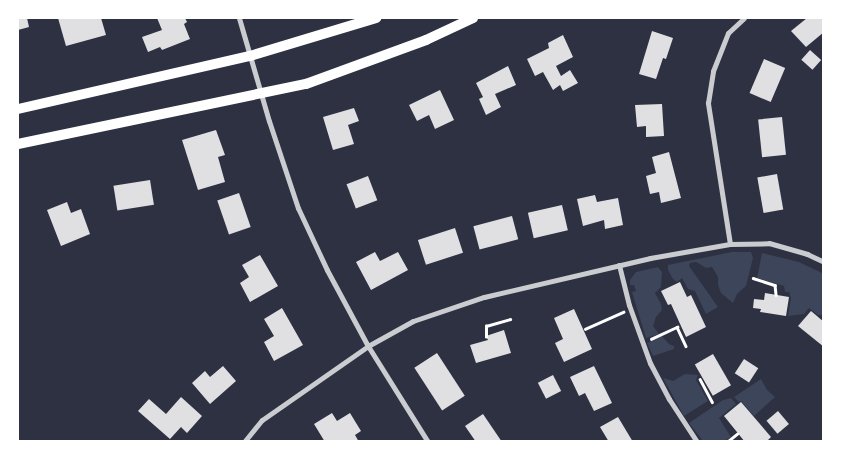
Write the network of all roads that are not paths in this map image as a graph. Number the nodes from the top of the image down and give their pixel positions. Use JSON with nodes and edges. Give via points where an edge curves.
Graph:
{"nodes":[{"id":1,"x":240,"y":18,"type":"edge"},
{"id":2,"x":376,"y":18,"type":"edge"},
{"id":3,"x":473,"y":18,"type":"edge"},
{"id":4,"x":744,"y":18,"type":"edge"},
{"id":5,"x":250,"y":56,"type":"junction"},
{"id":6,"x":261,"y":94,"type":"junction"},
{"id":7,"x":18,"y":108,"type":"edge"},
{"id":8,"x":18,"y":144,"type":"edge"},
{"id":9,"x":730,"y":244,"type":"junction"},
{"id":10,"x":824,"y":262,"type":"edge"},
{"id":11,"x":619,"y":265,"type":"junction"},
{"id":12,"x":368,"y":346,"type":"junction"},
{"id":13,"x":244,"y":442,"type":"edge"},
{"id":14,"x":428,"y":442,"type":"edge"},
{"id":15,"x":697,"y":442,"type":"edge"}],
"edges":[{"from":1,"to":5,"type":"street"},
{"from":2,"to":5,"type":"main road"},
{"from":3,"to":6,"type":"main road","via":[[426,40],[315,80]]},
{"from":4,"to":9,"type":"street","via":[[728,33],[713,71],[708,103]]},
{"from":5,"to":6,"type":"street"},
{"from":5,"to":7,"type":"main road"},
{"from":6,"to":8,"type":"main road"},
{"from":6,"to":12,"type":"street","via":[[298,208]]},
{"from":9,"to":10,"type":"street","via":[[769,243]]},
{"from":9,"to":11,"type":"street"},
{"from":11,"to":12,"type":"street","via":[[475,300],[413,321]]},
{"from":11,"to":15,"type":"street","via":[[650,363]]},
{"from":12,"to":13,"type":"street","via":[[262,420]]},
{"from":12,"to":14,"type":"street"}]}
